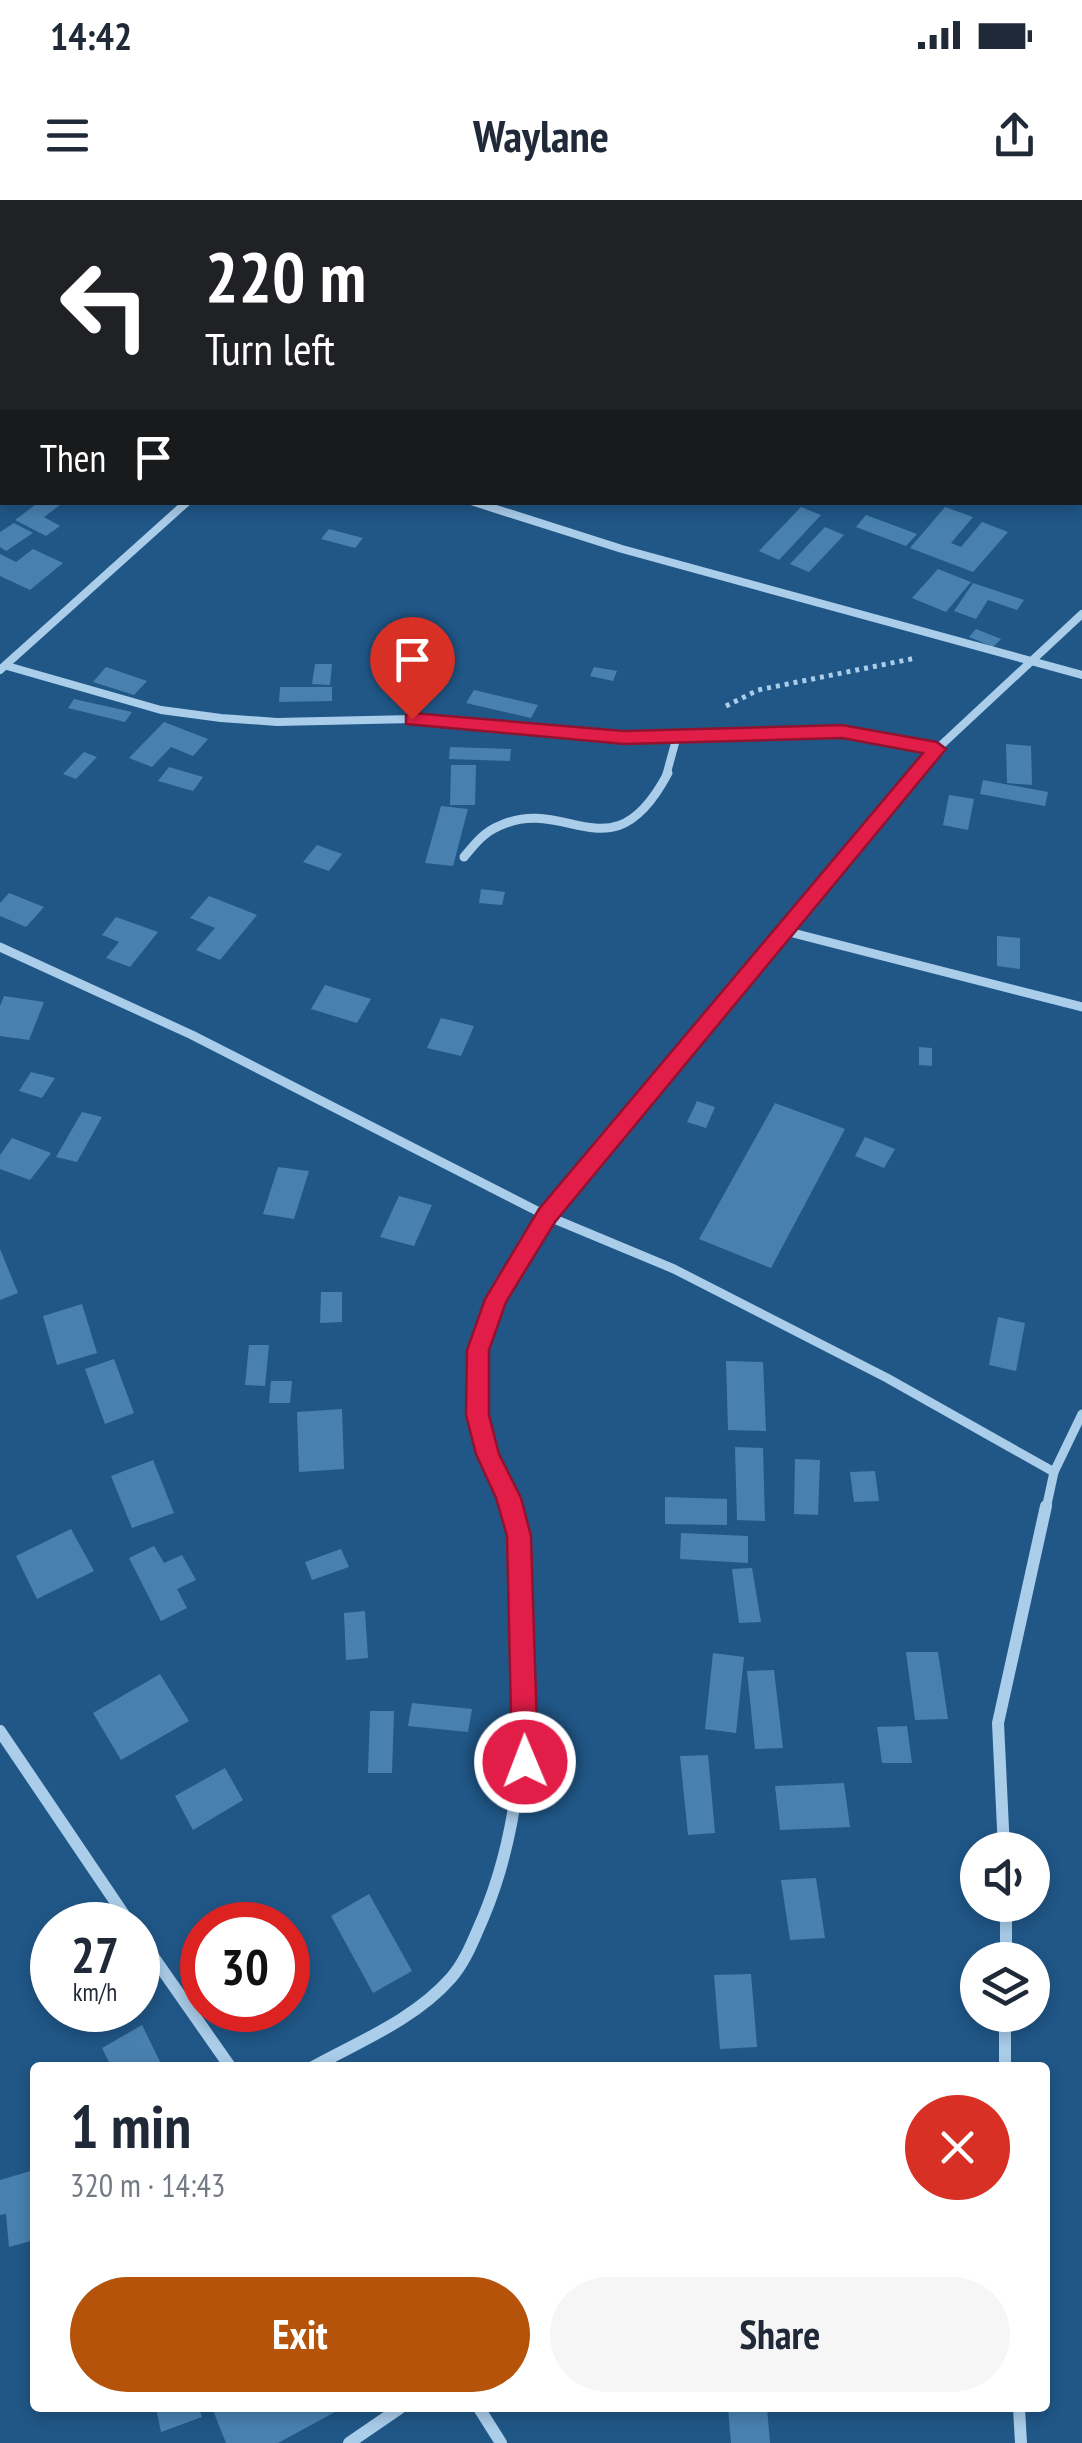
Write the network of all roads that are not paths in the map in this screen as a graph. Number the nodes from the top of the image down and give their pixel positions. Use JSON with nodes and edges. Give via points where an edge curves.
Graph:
{"nodes":[{"id":1,"x":184,"y":505,"type":"edge"},
{"id":2,"x":483,"y":505,"type":"edge"},
{"id":3,"x":1082,"y":614,"type":"edge"},
{"id":4,"x":1033,"y":659,"type":"junction"},
{"id":5,"x":3,"y":668,"type":"edge"},
{"id":6,"x":1082,"y":676,"type":"edge"},
{"id":7,"x":681,"y":736,"type":"junction"},
{"id":8,"x":937,"y":749,"type":"junction"},
{"id":9,"x":464,"y":857,"type":"dead end"},
{"id":10,"x":785,"y":931,"type":"junction"},
{"id":11,"x":0,"y":946,"type":"edge"},
{"id":12,"x":1082,"y":1007,"type":"edge"},
{"id":13,"x":547,"y":1216,"type":"junction"},
{"id":14,"x":1082,"y":1414,"type":"edge"},
{"id":15,"x":1054,"y":1472,"type":"junction"},
{"id":16,"x":0,"y":1731,"type":"edge"},
{"id":17,"x":1003,"y":1832,"type":"edge"},
{"id":18,"x":115,"y":1902,"type":"edge"},
{"id":19,"x":160,"y":1966,"type":"edge"},
{"id":20,"x":1005,"y":2032,"type":"edge"},
{"id":21,"x":227,"y":2062,"type":"edge"},
{"id":22,"x":321,"y":2062,"type":"edge"},
{"id":23,"x":1005,"y":2062,"type":"edge"},
{"id":24,"x":394,"y":2412,"type":"edge"},
{"id":25,"x":482,"y":2412,"type":"edge"},
{"id":26,"x":1020,"y":2412,"type":"edge"},
{"id":27,"x":349,"y":2443,"type":"edge"},
{"id":28,"x":501,"y":2443,"type":"edge"},
{"id":29,"x":1021,"y":2443,"type":"edge"}],
"edges":[{"from":1,"to":5,"type":"street"},
{"from":2,"to":4,"type":"street","via":[[961,645]]},
{"from":3,"to":4,"type":"street"},
{"from":4,"to":6,"type":"street"},
{"from":4,"to":8,"type":"street"},
{"from":5,"to":7,"type":"street","via":[[160,710],[221,718],[412,719],[553,734]]},
{"from":7,"to":8,"type":"street","via":[[842,732]]},
{"from":7,"to":9,"type":"street","via":[[676,760],[652,800],[618,828],[507,822]]},
{"from":8,"to":10,"type":"street"},
{"from":10,"to":12,"type":"street"},
{"from":10,"to":13,"type":"street"},
{"from":11,"to":13,"type":"street","via":[[192,1035]]},
{"from":13,"to":15,"type":"street","via":[[690,1278]]},
{"from":13,"to":22,"type":"street","via":[[496,1299],[478,1350],[478,1415],[519,1536],[525,1762],[514,1829],[493,1898],[451,1979],[422,2004]]},
{"from":14,"to":15,"type":"street"},
{"from":15,"to":17,"type":"street","via":[[998,1722]]},
{"from":16,"to":18,"type":"street"},
{"from":19,"to":21,"type":"street"},
{"from":20,"to":23,"type":"street"},
{"from":24,"to":27,"type":"street"},
{"from":25,"to":28,"type":"street"},
{"from":26,"to":29,"type":"street"}]}
